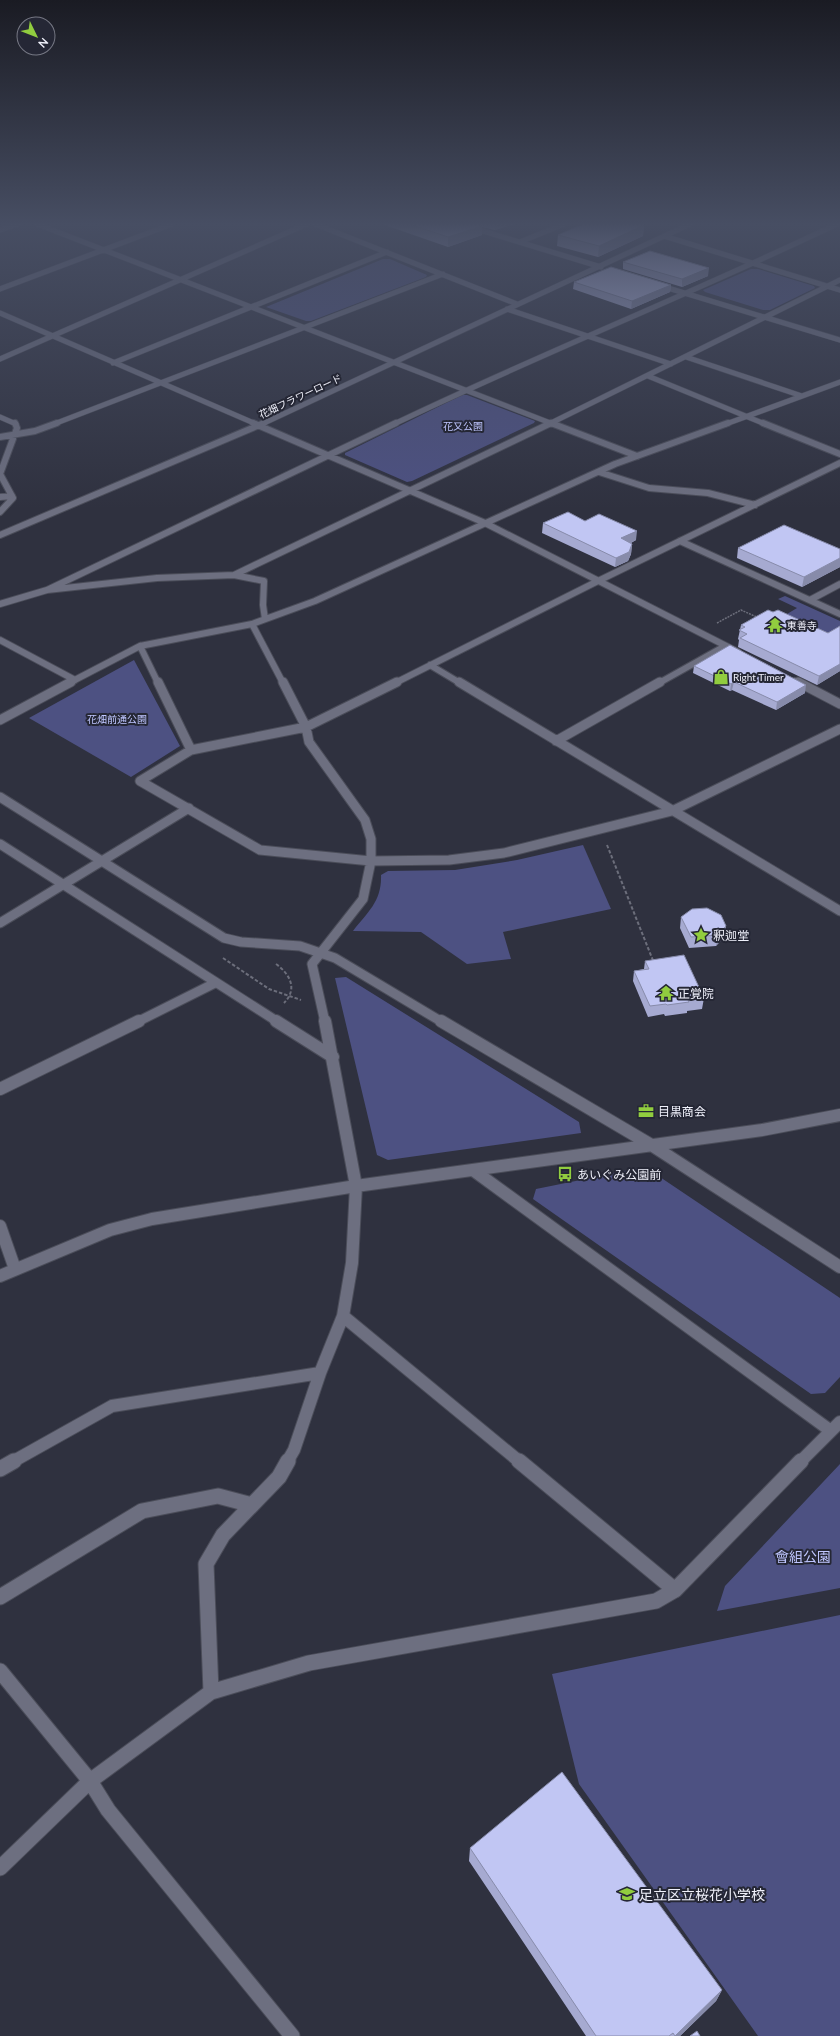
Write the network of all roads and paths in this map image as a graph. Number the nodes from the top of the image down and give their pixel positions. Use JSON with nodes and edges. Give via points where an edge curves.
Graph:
{"nodes":[{"id":1,"x":14,"y":319,"type":"edge"},
{"id":2,"x":90,"y":319,"type":"edge"},
{"id":3,"x":224,"y":319,"type":"edge"},
{"id":4,"x":284,"y":319,"type":"edge"},
{"id":5,"x":330,"y":319,"type":"edge"},
{"id":6,"x":486,"y":319,"type":"edge"},
{"id":7,"x":537,"y":319,"type":"edge"},
{"id":8,"x":626,"y":319,"type":"edge"},
{"id":9,"x":764,"y":319,"type":"edge"},
{"id":10,"x":769,"y":319,"type":"edge"},
{"id":11,"x":307,"y":328,"type":"junction"},
{"id":12,"x":52,"y":336,"type":"junction"},
{"id":13,"x":587,"y":336,"type":"junction"},
{"id":14,"x":840,"y":340,"type":"edge"},
{"id":15,"x":686,"y":357,"type":"junction"},
{"id":16,"x":0,"y":359,"type":"edge"},
{"id":17,"x":395,"y":362,"type":"junction"},
{"id":18,"x":113,"y":363,"type":"junction"},
{"id":19,"x":671,"y":364,"type":"junction"},
{"id":20,"x":648,"y":376,"type":"junction"},
{"id":21,"x":840,"y":382,"type":"edge"},
{"id":22,"x":160,"y":384,"type":"junction"},
{"id":23,"x":466,"y":389,"type":"junction"},
{"id":24,"x":802,"y":396,"type":"junction"},
{"id":25,"x":748,"y":416,"type":"junction"},
{"id":26,"x":0,"y":417,"type":"edge"},
{"id":27,"x":550,"y":422,"type":"junction"},
{"id":28,"x":259,"y":425,"type":"junction"},
{"id":29,"x":16,"y":435,"type":"junction"},
{"id":30,"x":0,"y":437,"type":"edge"},
{"id":31,"x":840,"y":454,"type":"edge"},
{"id":32,"x":327,"y":455,"type":"junction"},
{"id":33,"x":637,"y":456,"type":"junction"},
{"id":34,"x":840,"y":463,"type":"edge"},
{"id":35,"x":599,"y":472,"type":"junction"},
{"id":36,"x":0,"y":474,"type":"edge"},
{"id":37,"x":410,"y":490,"type":"junction"},
{"id":38,"x":12,"y":496,"type":"junction"},
{"id":39,"x":0,"y":497,"type":"edge"},
{"id":40,"x":755,"y":505,"type":"junction"},
{"id":41,"x":0,"y":512,"type":"edge"},
{"id":42,"x":485,"y":523,"type":"junction"},
{"id":43,"x":0,"y":526,"type":"edge"},
{"id":44,"x":3,"y":534,"type":"edge"},
{"id":45,"x":680,"y":541,"type":"junction"},
{"id":46,"x":234,"y":575,"type":"junction"},
{"id":47,"x":598,"y":581,"type":"junction"},
{"id":48,"x":840,"y":584,"type":"edge"},
{"id":49,"x":47,"y":590,"type":"junction"},
{"id":50,"x":810,"y":600,"type":"junction"},
{"id":51,"x":1,"y":601,"type":"edge"},
{"id":52,"x":840,"y":614,"type":"edge"},
{"id":53,"x":266,"y":619,"type":"junction"},
{"id":54,"x":761,"y":619,"type":"edge"},
{"id":55,"x":252,"y":624,"type":"junction"},
{"id":56,"x":712,"y":626,"type":"dead end"},
{"id":57,"x":0,"y":640,"type":"edge"},
{"id":58,"x":140,"y":646,"type":"junction"},
{"id":59,"x":725,"y":646,"type":"junction"},
{"id":60,"x":745,"y":656,"type":"edge"},
{"id":61,"x":430,"y":665,"type":"junction"},
{"id":62,"x":786,"y":676,"type":"edge"},
{"id":63,"x":75,"y":680,"type":"junction"},
{"id":64,"x":840,"y":704,"type":"edge"},
{"id":65,"x":0,"y":720,"type":"edge"},
{"id":66,"x":306,"y":726,"type":"junction"},
{"id":67,"x":840,"y":729,"type":"edge"},
{"id":68,"x":556,"y":741,"type":"junction"},
{"id":69,"x":191,"y":750,"type":"junction"},
{"id":70,"x":0,"y":796,"type":"edge"},
{"id":71,"x":189,"y":808,"type":"junction"},
{"id":72,"x":672,"y":811,"type":"junction"},
{"id":73,"x":601,"y":830,"type":"junction"},
{"id":74,"x":0,"y":844,"type":"edge"},
{"id":75,"x":101,"y":860,"type":"junction"},
{"id":76,"x":372,"y":861,"type":"junction"},
{"id":77,"x":62,"y":884,"type":"junction"},
{"id":78,"x":840,"y":911,"type":"edge"},
{"id":79,"x":0,"y":923,"type":"edge"},
{"id":80,"x":319,"y":953,"type":"junction"},
{"id":81,"x":227,"y":960,"type":"dead end"},
{"id":82,"x":233,"y":960,"type":"dead end"},
{"id":83,"x":273,"y":962,"type":"dead end"},
{"id":84,"x":654,"y":963,"type":"edge"},
{"id":85,"x":215,"y":983,"type":"junction"},
{"id":86,"x":279,"y":1007,"type":"dead end"},
{"id":87,"x":333,"y":1057,"type":"junction"},
{"id":88,"x":0,"y":1089,"type":"edge"},
{"id":89,"x":840,"y":1115,"type":"edge"},
{"id":90,"x":653,"y":1146,"type":"junction"},
{"id":91,"x":473,"y":1170,"type":"junction"},
{"id":92,"x":356,"y":1186,"type":"junction"},
{"id":93,"x":0,"y":1226,"type":"edge"},
{"id":94,"x":840,"y":1267,"type":"edge"},
{"id":95,"x":15,"y":1269,"type":"junction"},
{"id":96,"x":0,"y":1276,"type":"edge"},
{"id":97,"x":343,"y":1316,"type":"junction"},
{"id":98,"x":320,"y":1373,"type":"junction"},
{"id":99,"x":836,"y":1427,"type":"edge"},
{"id":100,"x":0,"y":1469,"type":"edge"},
{"id":101,"x":252,"y":1505,"type":"junction"},
{"id":102,"x":676,"y":1590,"type":"junction"},
{"id":103,"x":0,"y":1596,"type":"edge"},
{"id":104,"x":0,"y":1671,"type":"edge"},
{"id":105,"x":211,"y":1692,"type":"junction"},
{"id":106,"x":90,"y":1781,"type":"junction"},
{"id":107,"x":0,"y":1868,"type":"edge"},
{"id":108,"x":292,"y":2036,"type":"edge"}],
"edges":[{"from":1,"to":12,"type":"street"},
{"from":2,"to":12,"type":"street"},
{"from":3,"to":18,"type":"street"},
{"from":4,"to":11,"type":"street"},
{"from":5,"to":11,"type":"street"},
{"from":6,"to":17,"type":"street","name":"花畑フラワーロード"},
{"from":7,"to":13,"type":"street"},
{"from":8,"to":13,"type":"street"},
{"from":9,"to":15,"type":"street"},
{"from":10,"to":14,"type":"street"},
{"from":11,"to":17,"type":"street"},
{"from":11,"to":22,"type":"street"},
{"from":12,"to":16,"type":"street"},
{"from":12,"to":18,"type":"street"},
{"from":13,"to":19,"type":"street"},
{"from":13,"to":23,"type":"street"},
{"from":15,"to":19,"type":"street"},
{"from":15,"to":24,"type":"street"},
{"from":17,"to":23,"type":"street"},
{"from":17,"to":28,"type":"street","name":"花畑フラワーロード"},
{"from":18,"to":22,"type":"street"},
{"from":19,"to":20,"type":"street"},
{"from":20,"to":25,"type":"street"},
{"from":20,"to":27,"type":"street"},
{"from":21,"to":24,"type":"street"},
{"from":22,"to":28,"type":"street"},
{"from":22,"to":29,"type":"street","via":[[35,431]]},
{"from":23,"to":27,"type":"street"},
{"from":23,"to":32,"type":"street"},
{"from":24,"to":25,"type":"street"},
{"from":25,"to":31,"type":"street"},
{"from":25,"to":33,"type":"street"},
{"from":26,"to":29,"type":"street","via":[[14,422],[17,428]]},
{"from":27,"to":33,"type":"street"},
{"from":27,"to":37,"type":"street"},
{"from":28,"to":32,"type":"street"},
{"from":28,"to":44,"type":"street","name":"花畑フラワーロード"},
{"from":29,"to":30,"type":"street"},
{"from":29,"to":36,"type":"street"},
{"from":32,"to":37,"type":"street"},
{"from":32,"to":49,"type":"street"},
{"from":33,"to":35,"type":"street"},
{"from":34,"to":40,"type":"street"},
{"from":35,"to":40,"type":"street","via":[[649,488],[708,493]]},
{"from":35,"to":42,"type":"street"},
{"from":36,"to":38,"type":"street"},
{"from":37,"to":42,"type":"street"},
{"from":37,"to":46,"type":"street"},
{"from":38,"to":39,"type":"street"},
{"from":38,"to":41,"type":"street"},
{"from":40,"to":45,"type":"street"},
{"from":42,"to":47,"type":"street"},
{"from":42,"to":53,"type":"street","via":[[315,601]]},
{"from":43,"to":44,"type":"street"},
{"from":45,"to":47,"type":"street"},
{"from":45,"to":50,"type":"street"},
{"from":46,"to":49,"type":"street","via":[[157,578]]},
{"from":46,"to":53,"type":"street","via":[[264,581],[263,605]]},
{"from":47,"to":59,"type":"street"},
{"from":47,"to":61,"type":"street"},
{"from":48,"to":50,"type":"street"},
{"from":49,"to":51,"type":"street"},
{"from":50,"to":52,"type":"street"},
{"from":53,"to":55,"type":"street"},
{"from":54,"to":56,"type":"path","via":[[742,610]]},
{"from":55,"to":58,"type":"street"},
{"from":55,"to":66,"type":"street"},
{"from":57,"to":63,"type":"street"},
{"from":58,"to":63,"type":"street"},
{"from":58,"to":69,"type":"street"},
{"from":59,"to":60,"type":"street"},
{"from":59,"to":68,"type":"street"},
{"from":61,"to":66,"type":"street"},
{"from":61,"to":68,"type":"street"},
{"from":62,"to":64,"type":"street"},
{"from":63,"to":65,"type":"street"},
{"from":66,"to":69,"type":"street"},
{"from":66,"to":76,"type":"street","via":[[309,742],[365,820],[371,839]]},
{"from":67,"to":72,"type":"street"},
{"from":68,"to":72,"type":"street"},
{"from":69,"to":71,"type":"street","via":[[140,781]]},
{"from":70,"to":75,"type":"street"},
{"from":71,"to":75,"type":"street"},
{"from":71,"to":76,"type":"street","via":[[260,850]]},
{"from":72,"to":73,"type":"street"},
{"from":72,"to":78,"type":"street"},
{"from":73,"to":76,"type":"street","via":[[496,854],[449,860]]},
{"from":73,"to":84,"type":"path"},
{"from":74,"to":77,"type":"street"},
{"from":75,"to":77,"type":"street"},
{"from":75,"to":80,"type":"street","via":[[224,938],[241,942],[300,946]]},
{"from":76,"to":80,"type":"street","via":[[363,899]]},
{"from":77,"to":79,"type":"street"},
{"from":77,"to":85,"type":"street"},
{"from":80,"to":87,"type":"street","via":[[312,964]]},
{"from":80,"to":90,"type":"street","via":[[335,958]]},
{"from":81,"to":82,"type":"path"},
{"from":83,"to":86,"type":"path","via":[[283,968],[290,977],[292,989],[290,998]]},
{"from":85,"to":87,"type":"street"},
{"from":85,"to":88,"type":"street"},
{"from":87,"to":92,"type":"street"},
{"from":89,"to":90,"type":"street","via":[[762,1130]]},
{"from":90,"to":91,"type":"street"},
{"from":90,"to":94,"type":"street"},
{"from":91,"to":92,"type":"street"},
{"from":91,"to":99,"type":"street"},
{"from":92,"to":95,"type":"street","via":[[152,1219],[110,1230]]},
{"from":92,"to":97,"type":"street","via":[[352,1263]]},
{"from":93,"to":95,"type":"street"},
{"from":95,"to":96,"type":"street"},
{"from":97,"to":98,"type":"street"},
{"from":97,"to":102,"type":"street"},
{"from":98,"to":100,"type":"street","via":[[112,1406]]},
{"from":98,"to":101,"type":"street","via":[[294,1450],[279,1477]]},
{"from":99,"to":102,"type":"street"},
{"from":101,"to":103,"type":"street","via":[[218,1496],[142,1511]]},
{"from":101,"to":105,"type":"street","via":[[223,1535],[206,1564]]},
{"from":102,"to":105,"type":"street","via":[[656,1601],[309,1663]]},
{"from":104,"to":106,"type":"street"},
{"from":105,"to":106,"type":"street"},
{"from":106,"to":107,"type":"street"},
{"from":106,"to":108,"type":"street","via":[[108,1810]]}]}
